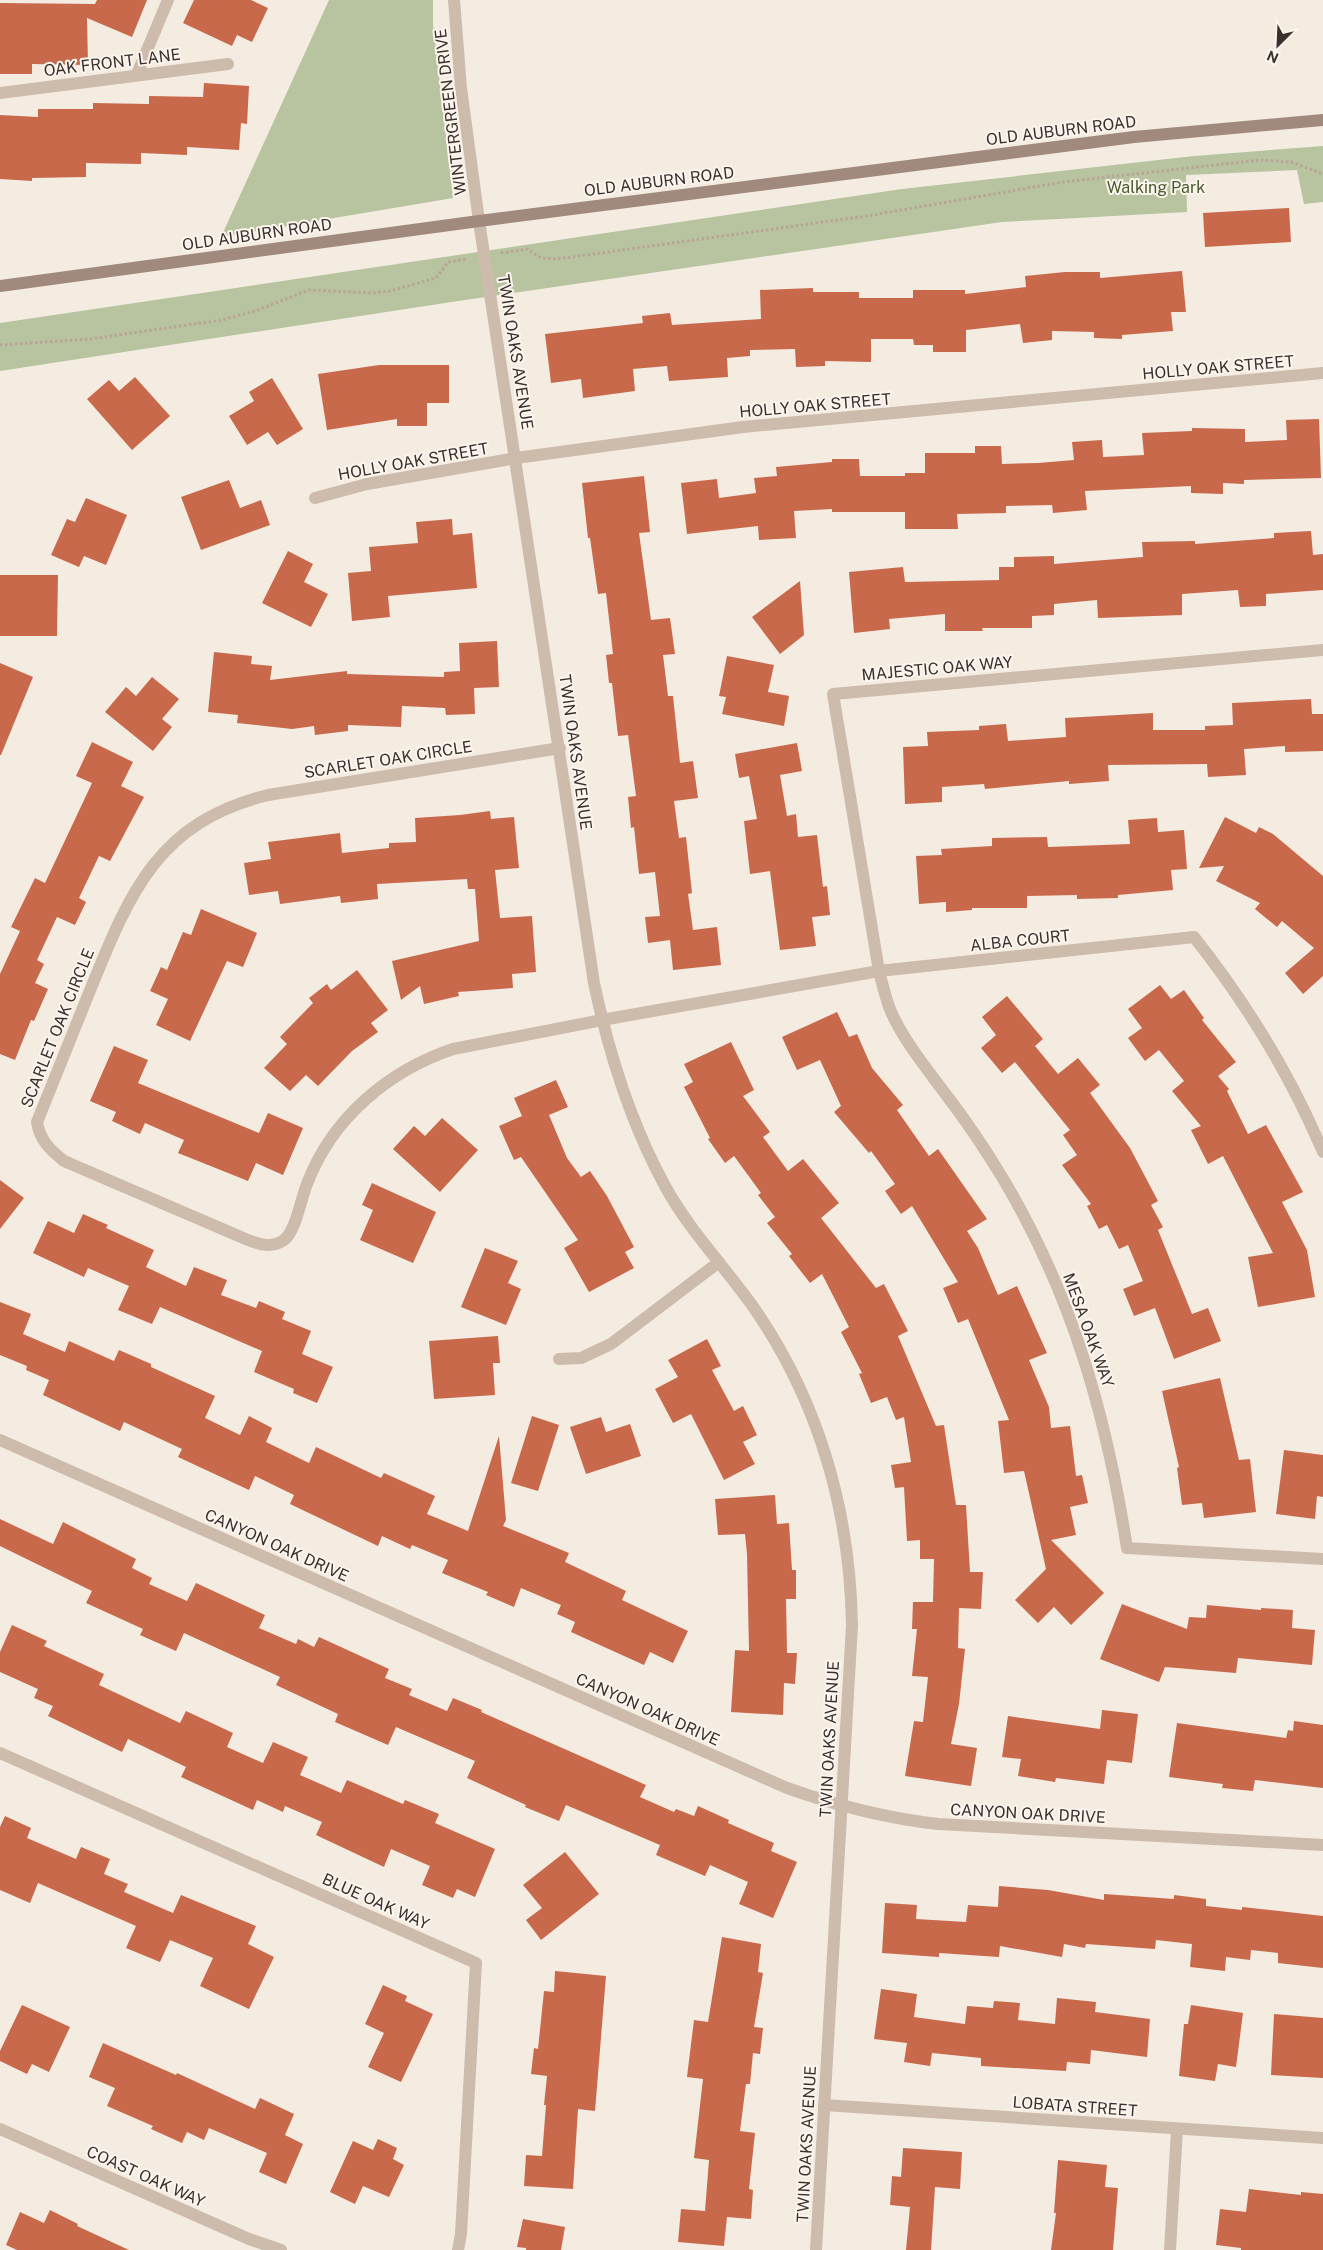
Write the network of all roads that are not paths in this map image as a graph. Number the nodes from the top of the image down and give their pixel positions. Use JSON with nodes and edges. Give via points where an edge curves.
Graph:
{"nodes":[{"id":1,"x":168,"y":0,"type":"edge"},
{"id":2,"x":454,"y":0,"type":"edge"},
{"id":3,"x":228,"y":64,"type":"dead end"},
{"id":4,"x":137,"y":74,"type":"junction"},
{"id":5,"x":0,"y":93,"type":"edge"},
{"id":6,"x":1323,"y":120,"type":"edge"},
{"id":7,"x":479,"y":221,"type":"junction"},
{"id":8,"x":0,"y":286,"type":"edge"},
{"id":9,"x":1323,"y":373,"type":"edge"},
{"id":10,"x":516,"y":458,"type":"junction"},
{"id":11,"x":314,"y":498,"type":"dead end"},
{"id":12,"x":1323,"y":650,"type":"edge"},
{"id":13,"x":560,"y":748,"type":"junction"},
{"id":14,"x":878,"y":971,"type":"junction"},
{"id":15,"x":602,"y":1020,"type":"junction"},
{"id":16,"x":1323,"y":1152,"type":"edge"},
{"id":17,"x":718,"y":1262,"type":"junction"},
{"id":18,"x":560,"y":1359,"type":"dead end"},
{"id":19,"x":0,"y":1440,"type":"edge"},
{"id":20,"x":1323,"y":1558,"type":"edge"},
{"id":21,"x":0,"y":1753,"type":"edge"},
{"id":22,"x":842,"y":1807,"type":"junction"},
{"id":23,"x":1323,"y":1845,"type":"edge"},
{"id":24,"x":824,"y":2105,"type":"junction"},
{"id":25,"x":0,"y":2129,"type":"edge"},
{"id":26,"x":1177,"y":2130,"type":"junction"},
{"id":27,"x":1323,"y":2138,"type":"edge"},
{"id":28,"x":281,"y":2250,"type":"edge"},
{"id":29,"x":458,"y":2250,"type":"edge"},
{"id":30,"x":816,"y":2250,"type":"edge"},
{"id":31,"x":1170,"y":2250,"type":"edge"}],
"edges":[{"from":1,"to":4,"type":"street"},
{"from":2,"to":7,"type":"street","name":"WINTERGREEN DRIVE","via":[[461,88]]},
{"from":3,"to":4,"type":"street","name":"OAK FRONT LANE"},
{"from":4,"to":5,"type":"street","name":"OAK FRONT LANE"},
{"from":6,"to":7,"type":"main road","name":"OLD AUBURN ROAD","via":[[1134,136]]},
{"from":7,"to":8,"type":"main road","name":"OLD AUBURN ROAD"},
{"from":7,"to":10,"type":"street","name":"TWIN OAKS AVENUE"},
{"from":9,"to":10,"type":"street","name":"HOLLY OAK STREET","via":[[743,427]]},
{"from":10,"to":11,"type":"street","name":"HOLLY OAK STREET","via":[[367,484]]},
{"from":10,"to":13,"type":"street","name":"TWIN OAKS AVENUE"},
{"from":12,"to":14,"type":"street","name":"MAJESTIC OAK WAY","via":[[833,694]]},
{"from":13,"to":15,"type":"street","name":"TWIN OAKS AVENUE"},
{"from":13,"to":15,"type":"street","name":"SCARLET OAK CIRCLE","via":[[268,794],[217,813],[186,832],[158,857],[136,886],[119,919],[37,1122],[39,1134],[47,1147],[64,1161],[267,1246],[285,1239],[311,1174],[330,1140],[354,1110],[383,1083],[453,1049]]},
{"from":14,"to":15,"type":"street","name":"ALBA COURT"},
{"from":14,"to":16,"type":"street","name":"ALBA COURT","via":[[1194,937],[1255,1020],[1283,1066]]},
{"from":14,"to":20,"type":"street","name":"MESA OAK WAY","via":[[897,1023],[1002,1178],[1034,1235],[1061,1295],[1103,1419],[1127,1548]]},
{"from":15,"to":17,"type":"street","name":"TWIN OAKS AVENUE","via":[[621,1088],[640,1138],[678,1208]]},
{"from":17,"to":18,"type":"street","via":[[611,1344],[581,1358]]},
{"from":17,"to":22,"type":"street","name":"TWIN OAKS AVENUE","via":[[754,1308],[792,1373],[822,1441],[840,1507],[849,1567],[852,1625]]},
{"from":19,"to":22,"type":"street","name":"CANYON OAK DRIVE","via":[[787,1788]]},
{"from":21,"to":29,"type":"street","name":"BLUE OAK WAY","via":[[476,1963]]},
{"from":22,"to":23,"type":"street","name":"CANYON OAK DRIVE","via":[[895,1819],[938,1824]]},
{"from":22,"to":24,"type":"street","name":"TWIN OAKS AVENUE"},
{"from":24,"to":26,"type":"street","name":"LOBATA STREET"},
{"from":24,"to":30,"type":"street","name":"TWIN OAKS AVENUE"},
{"from":25,"to":28,"type":"street","name":"COAST OAK WAY","via":[[249,2239]]},
{"from":26,"to":27,"type":"street","name":"LOBATA STREET"},
{"from":26,"to":31,"type":"street"}]}
